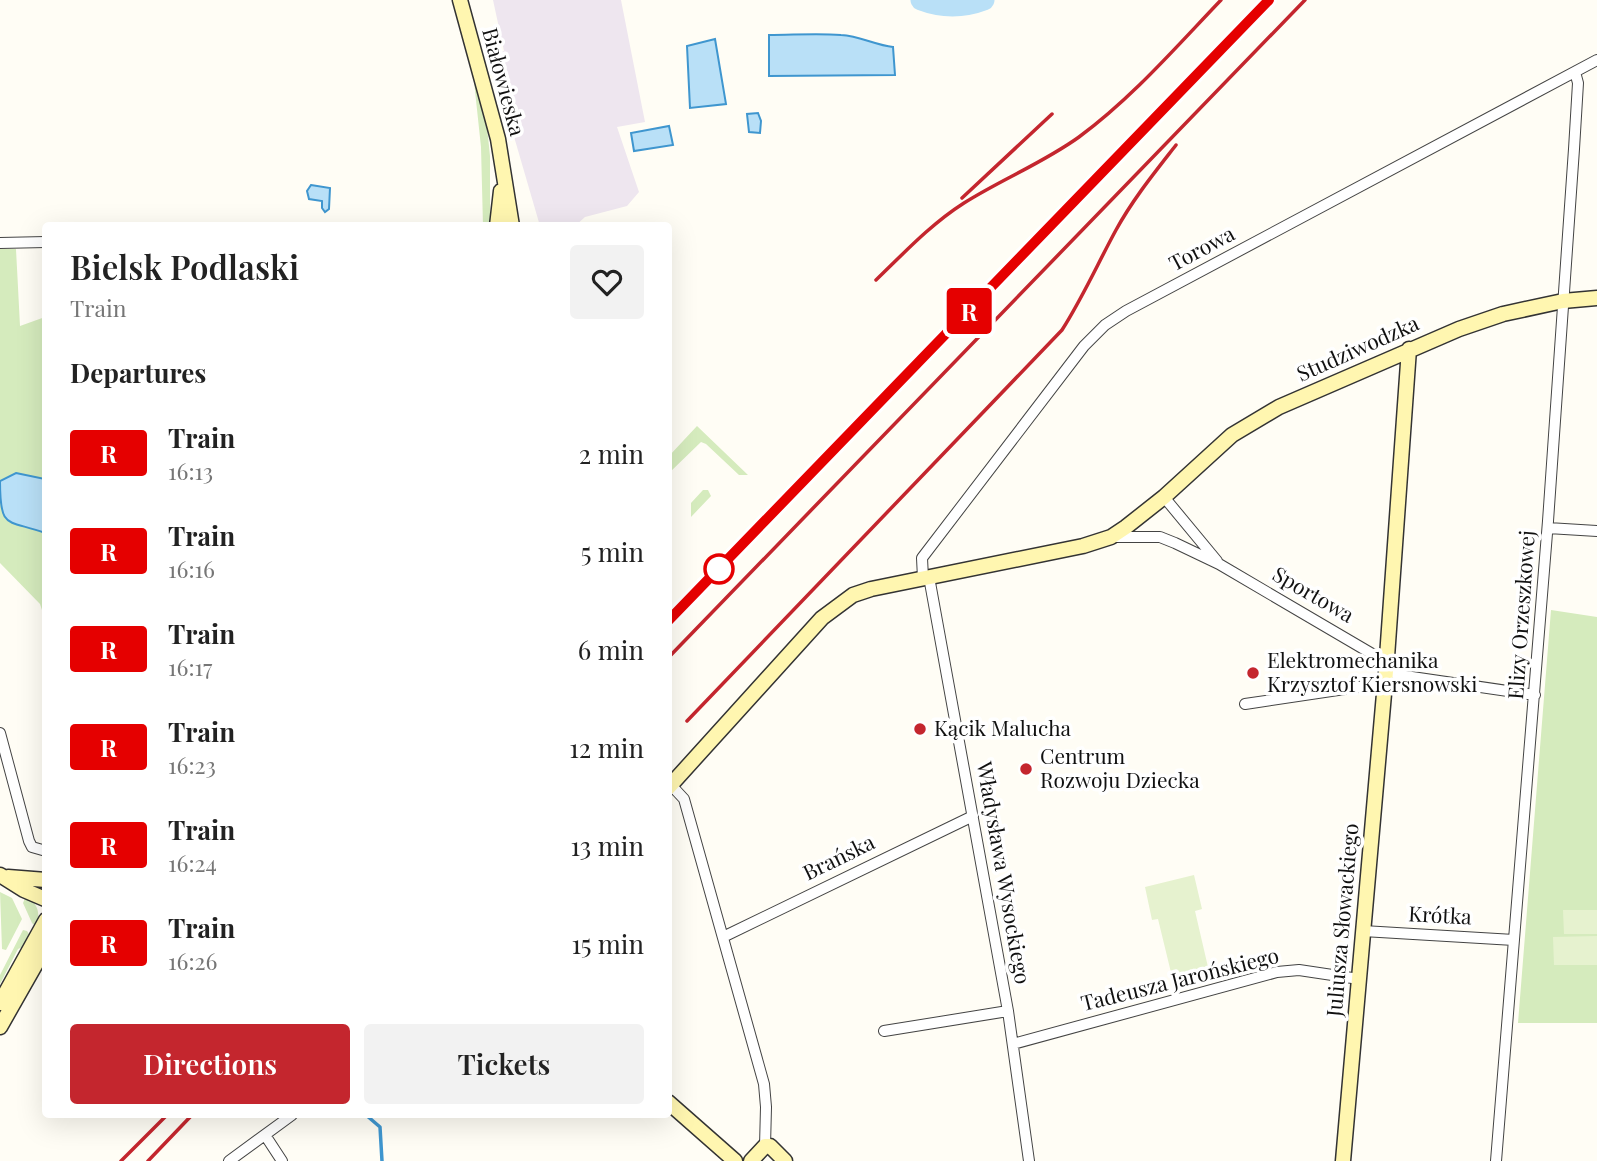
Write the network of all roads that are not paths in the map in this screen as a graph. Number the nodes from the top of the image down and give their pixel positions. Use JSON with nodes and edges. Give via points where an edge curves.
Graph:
{"nodes":[{"id":1,"x":460,"y":0,"type":"edge"},
{"id":2,"x":1597,"y":60,"type":"edge"},
{"id":3,"x":1575,"y":72,"type":"junction"},
{"id":4,"x":503,"y":176,"type":"junction"},
{"id":5,"x":497,"y":222,"type":"edge"},
{"id":6,"x":511,"y":222,"type":"edge"},
{"id":7,"x":42,"y":242,"type":"edge"},
{"id":8,"x":0,"y":243,"type":"edge"},
{"id":9,"x":1597,"y":298,"type":"edge"},
{"id":10,"x":1563,"y":301,"type":"junction"},
{"id":11,"x":1409,"y":349,"type":"junction"},
{"id":12,"x":1164,"y":497,"type":"junction"},
{"id":13,"x":1548,"y":528,"type":"junction"},
{"id":14,"x":1597,"y":531,"type":"edge"},
{"id":15,"x":1111,"y":537,"type":"junction"},
{"id":16,"x":1219,"y":564,"type":"junction"},
{"id":17,"x":926,"y":578,"type":"junction"},
{"id":18,"x":1386,"y":672,"type":"junction"},
{"id":19,"x":1535,"y":695,"type":"junction"},
{"id":20,"x":1245,"y":704,"type":"dead end"},
{"id":21,"x":0,"y":733,"type":"edge"},
{"id":22,"x":672,"y":785,"type":"edge"},
{"id":23,"x":672,"y":789,"type":"edge"},
{"id":24,"x":973,"y":816,"type":"junction"},
{"id":25,"x":42,"y":850,"type":"edge"},
{"id":26,"x":3,"y":876,"type":"edge"},
{"id":27,"x":42,"y":880,"type":"edge"},
{"id":28,"x":42,"y":899,"type":"edge"},
{"id":29,"x":42,"y":927,"type":"edge"},
{"id":30,"x":1363,"y":931,"type":"junction"},
{"id":31,"x":723,"y":937,"type":"junction"},
{"id":32,"x":1514,"y":940,"type":"junction"},
{"id":33,"x":42,"y":953,"type":"edge"},
{"id":34,"x":1359,"y":979,"type":"junction"},
{"id":35,"x":0,"y":1003,"type":"edge"},
{"id":36,"x":1008,"y":1011,"type":"junction"},
{"id":37,"x":0,"y":1027,"type":"edge"},
{"id":38,"x":884,"y":1031,"type":"dead end"},
{"id":39,"x":1013,"y":1044,"type":"junction"},
{"id":40,"x":672,"y":1106,"type":"edge"},
{"id":41,"x":288,"y":1118,"type":"edge"},
{"id":42,"x":265,"y":1135,"type":"junction"},
{"id":43,"x":765,"y":1146,"type":"junction"},
{"id":44,"x":229,"y":1161,"type":"edge"},
{"id":45,"x":282,"y":1161,"type":"edge"},
{"id":46,"x":735,"y":1161,"type":"edge"},
{"id":47,"x":751,"y":1161,"type":"edge"},
{"id":48,"x":785,"y":1161,"type":"edge"},
{"id":49,"x":1029,"y":1161,"type":"edge"},
{"id":50,"x":1343,"y":1161,"type":"edge"},
{"id":51,"x":1496,"y":1161,"type":"edge"}],
"edges":[{"from":1,"to":4,"type":"street","name":"Białowieska","via":[[498,139]]},
{"from":2,"to":3,"type":"street","name":"Torowa"},
{"from":3,"to":10,"type":"street","name":"Elizy Orzeszkowej","via":[[1578,83]]},
{"from":3,"to":17,"type":"street","name":"Torowa","via":[[1105,325],[1084,346],[922,558]]},
{"from":4,"to":5,"type":"street","name":"Białowieska"},
{"from":4,"to":6,"type":"street","name":"Białowieska"},
{"from":7,"to":8,"type":"street"},
{"from":9,"to":10,"type":"street","name":"Studziwodzka"},
{"from":10,"to":11,"type":"street","name":"Studziwodzka","via":[[1503,314]]},
{"from":10,"to":13,"type":"street","name":"Elizy Orzeszkowej"},
{"from":11,"to":12,"type":"street","name":"Studziwodzka","via":[[1255,420]]},
{"from":11,"to":18,"type":"street","name":"Juliusza Słowackiego"},
{"from":12,"to":15,"type":"street","name":"Sportowa"},
{"from":12,"to":16,"type":"street","name":"Sportowa"},
{"from":13,"to":14,"type":"street"},
{"from":13,"to":19,"type":"street","name":"Elizy Orzeszkowej"},
{"from":15,"to":16,"type":"street","name":"Sportowa","via":[[1160,537]]},
{"from":15,"to":17,"type":"street","name":"Sportowa"},
{"from":16,"to":18,"type":"street","name":"Sportowa"},
{"from":17,"to":22,"type":"street","name":"Sportowa","via":[[871,589],[838,604]]},
{"from":17,"to":24,"type":"street","name":"Władysława Wysockiego"},
{"from":18,"to":19,"type":"street","name":"Sportowa"},
{"from":18,"to":20,"type":"street"},
{"from":18,"to":30,"type":"street","name":"Juliusza Słowackiego"},
{"from":19,"to":32,"type":"street","name":"Elizy Orzeszkowej"},
{"from":21,"to":25,"type":"street","via":[[29,841]]},
{"from":23,"to":31,"type":"street","via":[[684,799]]},
{"from":24,"to":31,"type":"street","name":"Brańska"},
{"from":24,"to":36,"type":"street","name":"Władysława Wysockiego"},
{"from":26,"to":27,"type":"street"},
{"from":26,"to":28,"type":"street"},
{"from":29,"to":35,"type":"street"},
{"from":30,"to":32,"type":"street","name":"Krótka"},
{"from":30,"to":34,"type":"street","name":"Juliusza Słowackiego"},
{"from":31,"to":43,"type":"street","via":[[764,1084]]},
{"from":32,"to":51,"type":"street","name":"Elizy Orzeszkowej"},
{"from":33,"to":37,"type":"street"},
{"from":34,"to":39,"type":"street","name":"Tadeusza Jarońskiego","via":[[1299,970],[1278,972]]},
{"from":34,"to":50,"type":"street","name":"Juliusza Słowackiego"},
{"from":36,"to":38,"type":"street","name":"Władysława Wysockiego"},
{"from":36,"to":39,"type":"street","name":"Władysława Wysockiego"},
{"from":39,"to":49,"type":"street","name":"Władysława Wysockiego"},
{"from":40,"to":46,"type":"street"},
{"from":41,"to":42,"type":"street"},
{"from":42,"to":44,"type":"street"},
{"from":42,"to":45,"type":"street"},
{"from":43,"to":47,"type":"street"},
{"from":43,"to":48,"type":"street"}]}
